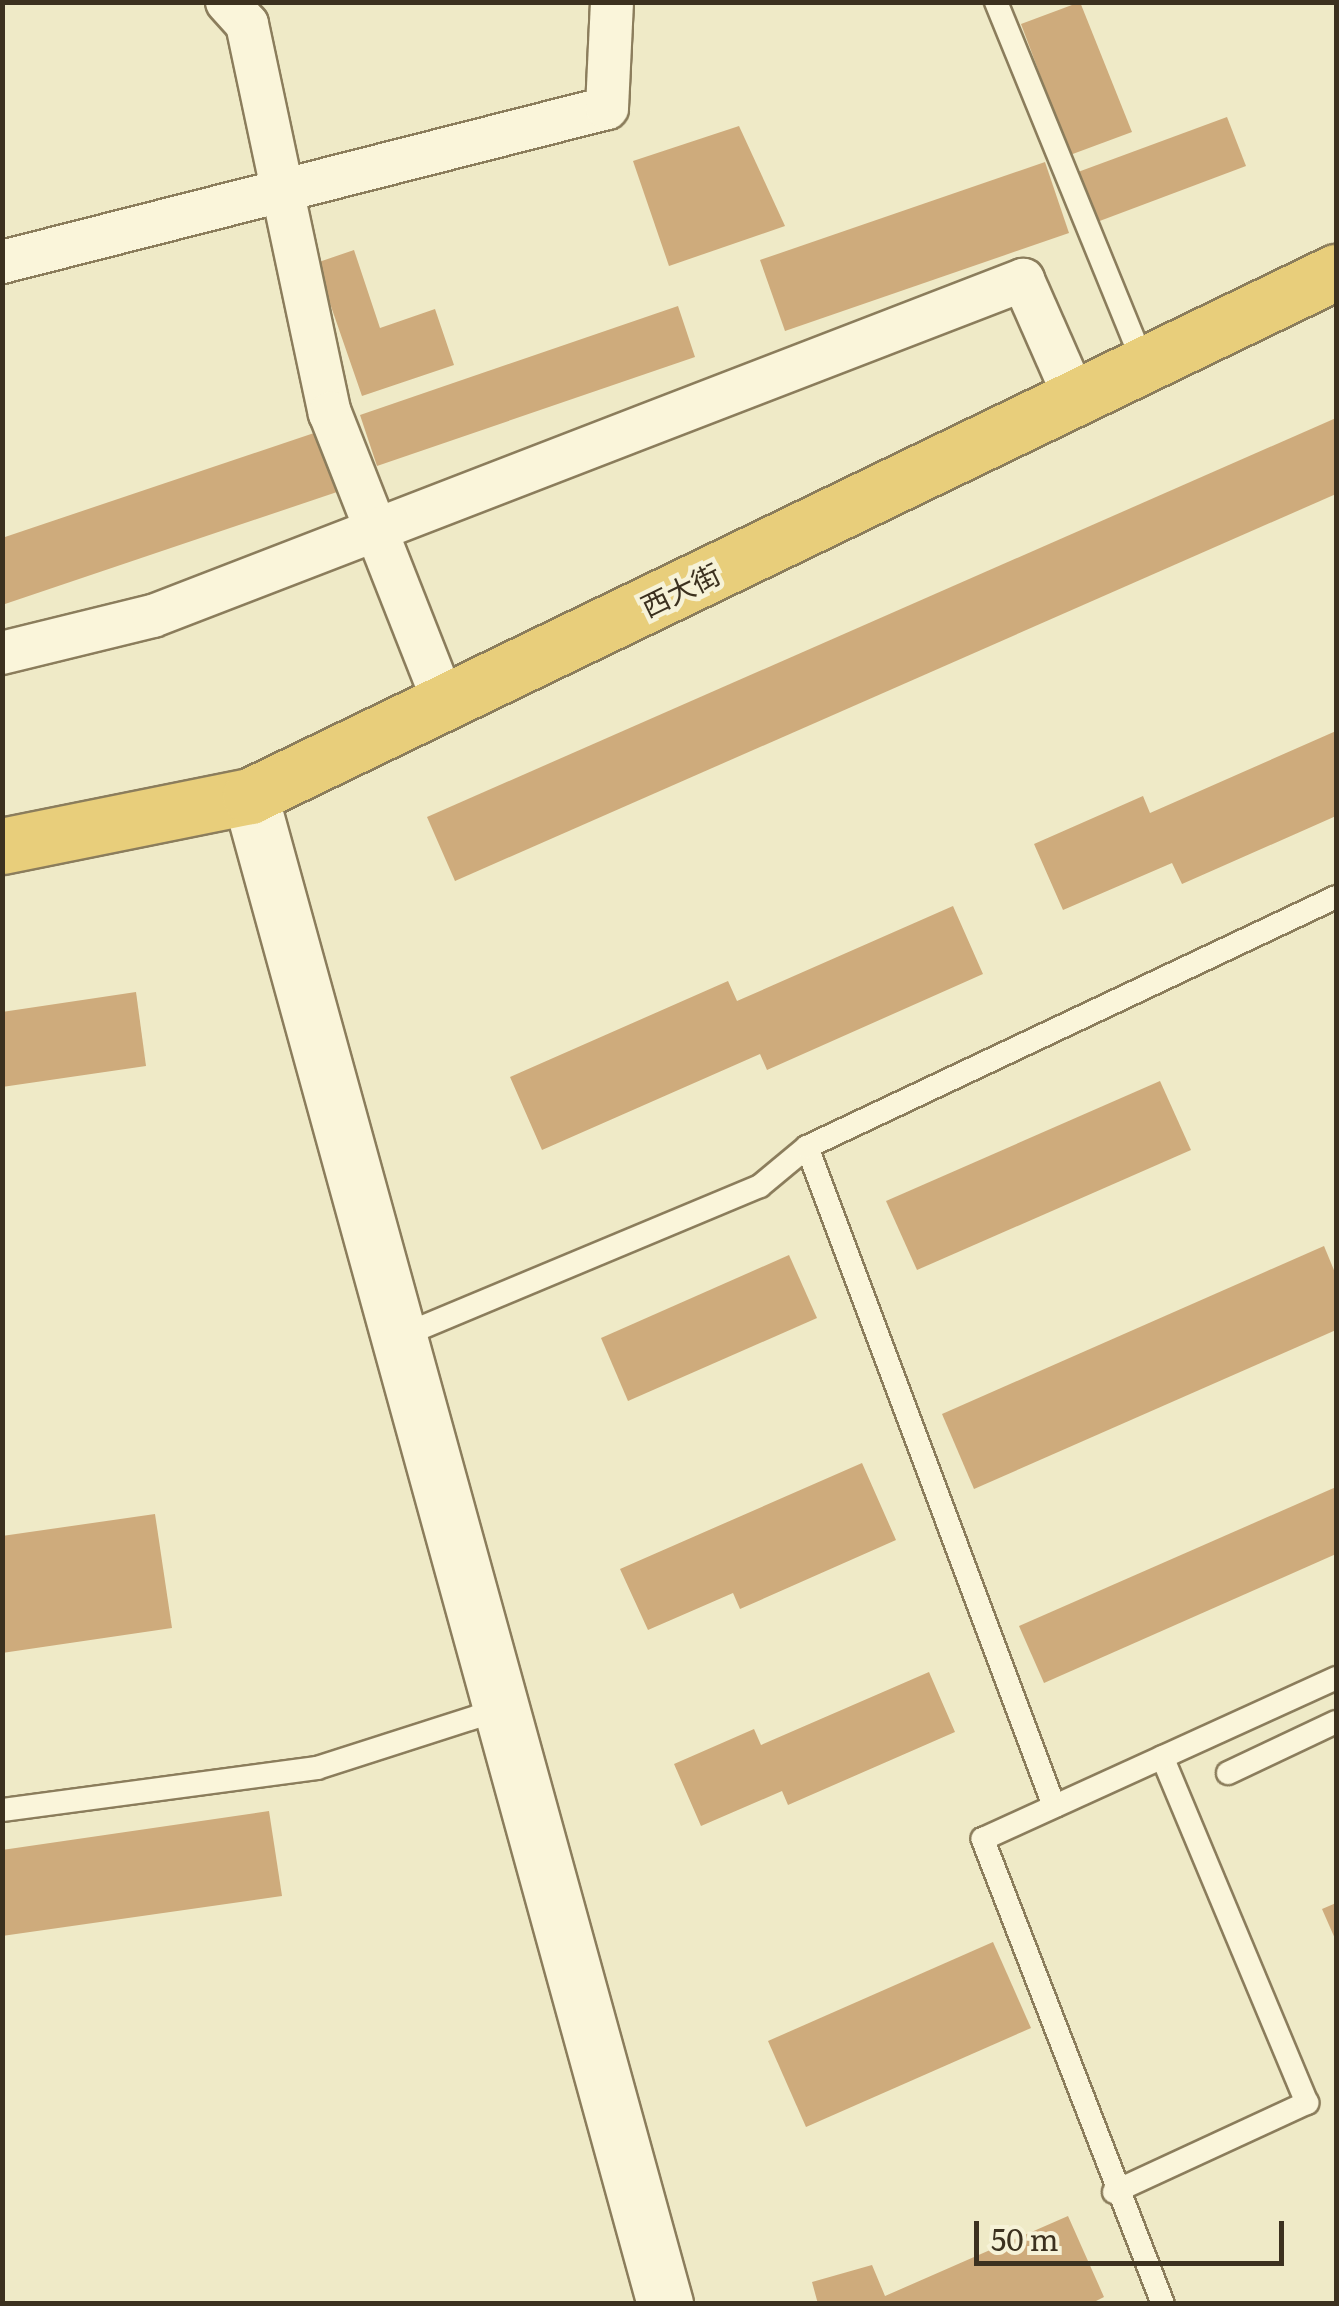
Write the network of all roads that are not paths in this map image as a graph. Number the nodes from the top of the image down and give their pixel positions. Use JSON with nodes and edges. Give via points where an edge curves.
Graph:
{"nodes":[{"id":1,"x":227,"y":2,"type":"edge"},
{"id":2,"x":612,"y":2,"type":"edge"},
{"id":3,"x":996,"y":2,"type":"edge"},
{"id":4,"x":280,"y":188,"type":"junction"},
{"id":5,"x":2,"y":262,"type":"edge"},
{"id":6,"x":1336,"y":272,"type":"edge"},
{"id":7,"x":1144,"y":365,"type":"junction"},
{"id":8,"x":1075,"y":398,"type":"junction"},
{"id":9,"x":376,"y":530,"type":"junction"},
{"id":10,"x":2,"y":652,"type":"edge"},
{"id":11,"x":444,"y":702,"type":"junction"},
{"id":12,"x":250,"y":796,"type":"junction"},
{"id":13,"x":2,"y":846,"type":"edge"},
{"id":14,"x":1336,"y":897,"type":"edge"},
{"id":15,"x":807,"y":1147,"type":"junction"},
{"id":16,"x":399,"y":1338,"type":"junction"},
{"id":17,"x":1336,"y":1678,"type":"edge"},
{"id":18,"x":502,"y":1710,"type":"junction"},
{"id":19,"x":1336,"y":1722,"type":"edge"},
{"id":20,"x":1162,"y":1757,"type":"junction"},
{"id":21,"x":1228,"y":1773,"type":"dead end"},
{"id":22,"x":1054,"y":1806,"type":"junction"},
{"id":23,"x":2,"y":1810,"type":"edge"},
{"id":24,"x":1114,"y":2192,"type":"junction"},
{"id":25,"x":665,"y":2304,"type":"edge"},
{"id":26,"x":1162,"y":2304,"type":"edge"}],
"edges":[{"from":1,"to":4,"type":"street","via":[[247,24]]},
{"from":2,"to":4,"type":"street","via":[[607,108]]},
{"from":3,"to":7,"type":"lane"},
{"from":4,"to":5,"type":"street"},
{"from":4,"to":9,"type":"street","via":[[330,413]]},
{"from":6,"to":7,"type":"highway","name":"西大街"},
{"from":7,"to":8,"type":"highway","name":"西大街"},
{"from":8,"to":9,"type":"street","via":[[1023,280]]},
{"from":8,"to":11,"type":"highway","name":"西大街"},
{"from":9,"to":10,"type":"street","via":[[152,616]]},
{"from":9,"to":11,"type":"street"},
{"from":11,"to":12,"type":"highway","name":"西大街"},
{"from":12,"to":13,"type":"highway","name":"西大街"},
{"from":12,"to":16,"type":"street"},
{"from":14,"to":15,"type":"lane"},
{"from":15,"to":16,"type":"lane","via":[[760,1186]]},
{"from":15,"to":22,"type":"lane"},
{"from":16,"to":18,"type":"street"},
{"from":17,"to":20,"type":"lane"},
{"from":18,"to":23,"type":"lane","via":[[317,1768]]},
{"from":18,"to":25,"type":"street"},
{"from":19,"to":21,"type":"lane"},
{"from":20,"to":22,"type":"lane"},
{"from":20,"to":24,"type":"lane","via":[[1308,2103]]},
{"from":22,"to":24,"type":"lane","via":[[984,1839]]},
{"from":24,"to":26,"type":"lane"}]}
